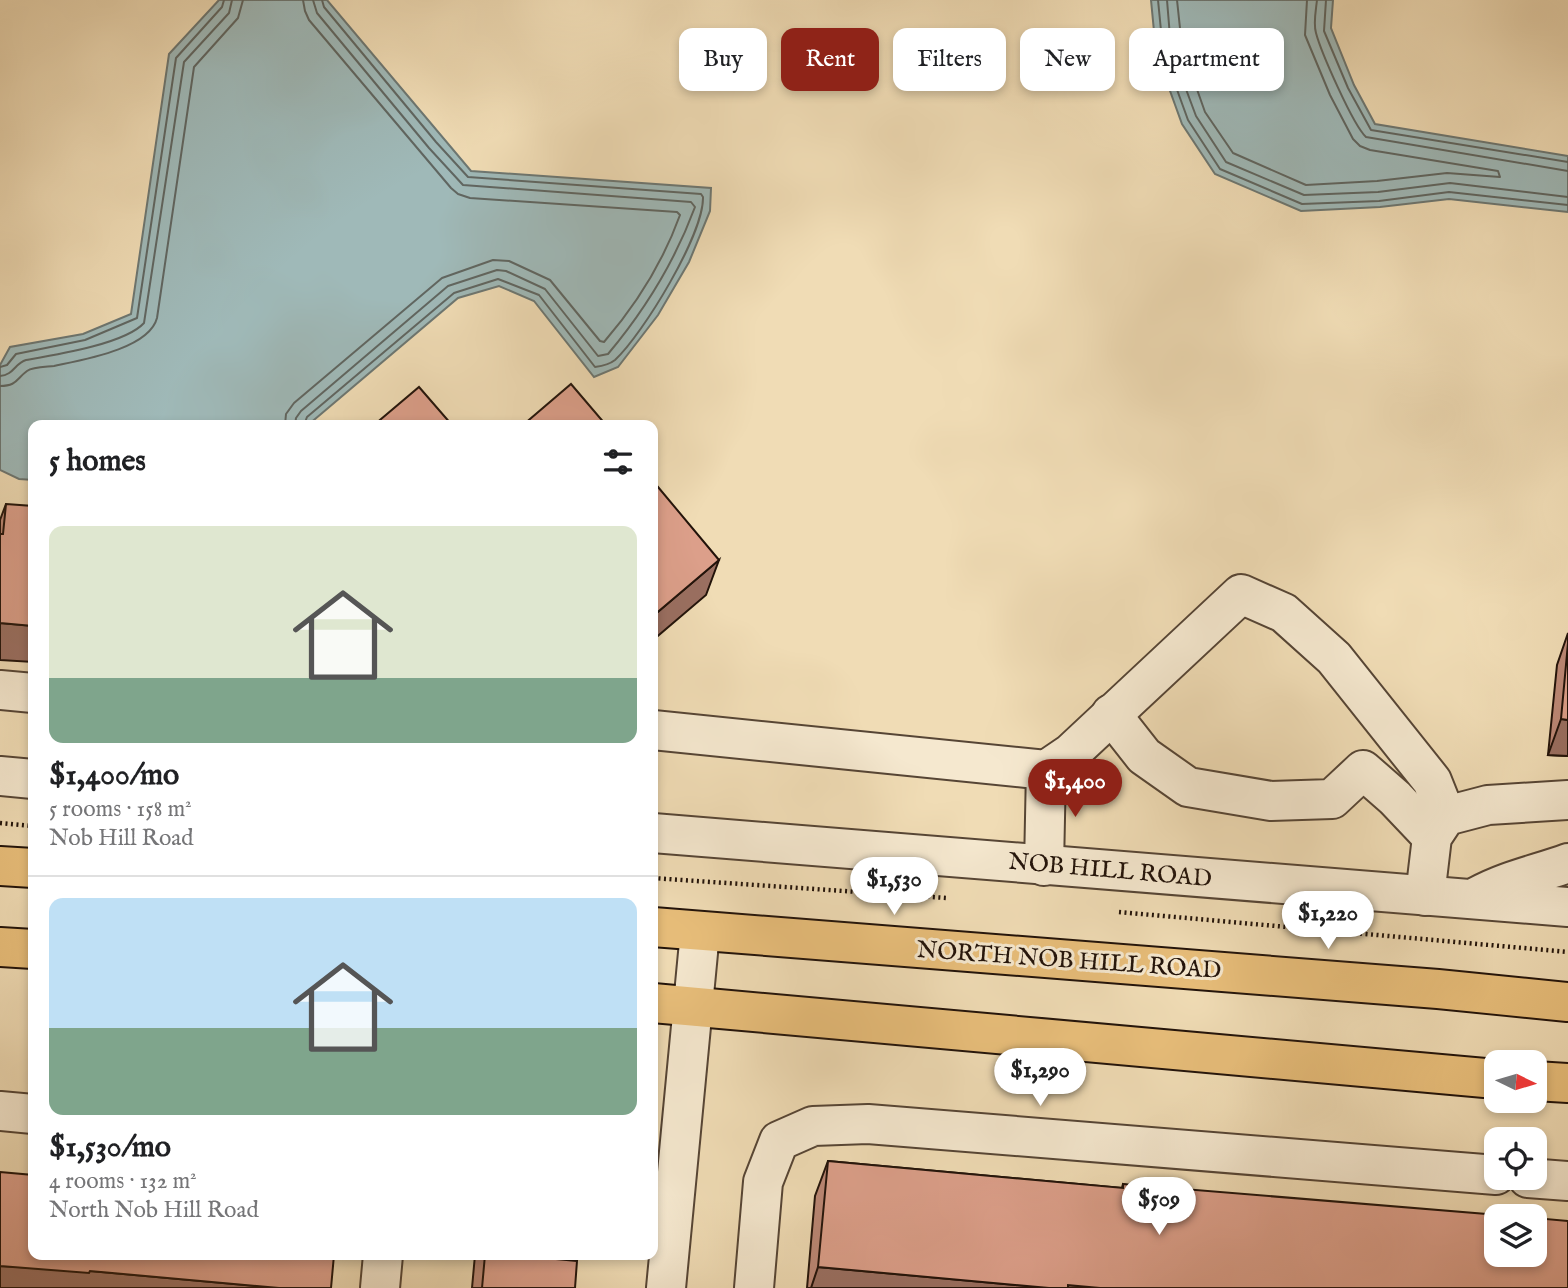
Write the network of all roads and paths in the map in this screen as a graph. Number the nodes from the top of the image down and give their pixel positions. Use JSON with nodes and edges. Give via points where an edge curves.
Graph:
{"nodes":[{"id":1,"x":0,"y":690,"type":"edge"},
{"id":2,"x":28,"y":693,"type":"edge"},
{"id":3,"x":1111,"y":713,"type":"junction"},
{"id":4,"x":658,"y":731,"type":"edge"},
{"id":5,"x":1399,"y":739,"type":"junction"},
{"id":6,"x":1046,"y":770,"type":"junction"},
{"id":7,"x":1363,"y":770,"type":"junction"},
{"id":8,"x":0,"y":776,"type":"edge"},
{"id":9,"x":28,"y":779,"type":"edge"},
{"id":10,"x":1568,"y":800,"type":"edge"},
{"id":11,"x":0,"y":823,"type":"edge"},
{"id":12,"x":28,"y":826,"type":"edge"},
{"id":13,"x":1439,"y":827,"type":"junction"},
{"id":14,"x":658,"y":833,"type":"edge"},
{"id":15,"x":1568,"y":863,"type":"edge"},
{"id":16,"x":0,"y":866,"type":"edge"},
{"id":17,"x":1044,"y":866,"type":"junction"},
{"id":18,"x":28,"y":868,"type":"edge"},
{"id":19,"x":658,"y":878,"type":"edge"},
{"id":20,"x":1425,"y":896,"type":"junction"},
{"id":21,"x":956,"y":899,"type":"dead end"},
{"id":22,"x":1471,"y":900,"type":"junction"},
{"id":23,"x":1568,"y":907,"type":"edge"},
{"id":24,"x":1108,"y":911,"type":"dead end"},
{"id":25,"x":658,"y":928,"type":"edge"},
{"id":26,"x":700,"y":932,"type":"junction"},
{"id":27,"x":0,"y":947,"type":"edge"},
{"id":28,"x":28,"y":949,"type":"edge"},
{"id":29,"x":1568,"y":952,"type":"edge"},
{"id":30,"x":1568,"y":1002,"type":"edge"},
{"id":31,"x":658,"y":1003,"type":"edge"},
{"id":32,"x":692,"y":1006,"type":"junction"},
{"id":33,"x":1484,"y":1078,"type":"edge"},
{"id":34,"x":1547,"y":1082,"type":"edge"},
{"id":35,"x":1568,"y":1083,"type":"edge"},
{"id":36,"x":0,"y":1111,"type":"edge"},
{"id":37,"x":28,"y":1114,"type":"edge"},
{"id":38,"x":1484,"y":1174,"type":"edge"},
{"id":39,"x":1547,"y":1179,"type":"edge"},
{"id":40,"x":1568,"y":1181,"type":"edge"},
{"id":41,"x":383,"y":1260,"type":"edge"},
{"id":42,"x":380,"y":1288,"type":"edge"},
{"id":43,"x":666,"y":1288,"type":"edge"},
{"id":44,"x":754,"y":1288,"type":"edge"}],
"edges":[{"from":1,"to":2,"type":"street"},
{"from":3,"to":5,"type":"street","via":[[1241,594],[1284,613],[1334,658]]},
{"from":3,"to":6,"type":"street","via":[[1071,753]]},
{"from":3,"to":7,"type":"street","via":[[1144,756],[1188,787],[1270,801],[1332,799]]},
{"from":4,"to":6,"type":"street"},
{"from":5,"to":7,"type":"street"},
{"from":5,"to":13,"type":"street","via":[[1432,781]]},
{"from":6,"to":17,"type":"street"},
{"from":7,"to":13,"type":"street","via":[[1395,799]]},
{"from":8,"to":9,"type":"street"},
{"from":10,"to":13,"type":"street","via":[[1488,805]]},
{"from":11,"to":12,"type":"path"},
{"from":13,"to":20,"type":"street"},
{"from":14,"to":17,"type":"street","name":"NOB HILL ROAD"},
{"from":15,"to":22,"type":"street","via":[[1499,885]]},
{"from":16,"to":18,"type":"main road"},
{"from":17,"to":20,"type":"street","name":"NOB HILL ROAD"},
{"from":19,"to":21,"type":"path"},
{"from":20,"to":22,"type":"street","name":"NOB HILL ROAD"},
{"from":22,"to":23,"type":"street","name":"NOB HILL ROAD"},
{"from":24,"to":29,"type":"path"},
{"from":25,"to":26,"type":"main road","name":"NORTH NOB HILL ROAD"},
{"from":26,"to":30,"type":"main road","name":"NORTH NOB HILL ROAD"},
{"from":26,"to":32,"type":"street"},
{"from":27,"to":28,"type":"main road"},
{"from":31,"to":32,"type":"main road"},
{"from":32,"to":33,"type":"main road"},
{"from":32,"to":43,"type":"street"},
{"from":34,"to":35,"type":"main road"},
{"from":36,"to":37,"type":"street"},
{"from":38,"to":44,"type":"street","via":[[868,1124],[813,1126],[779,1141],[763,1182]]},
{"from":39,"to":40,"type":"street"},
{"from":41,"to":42,"type":"street"}]}
